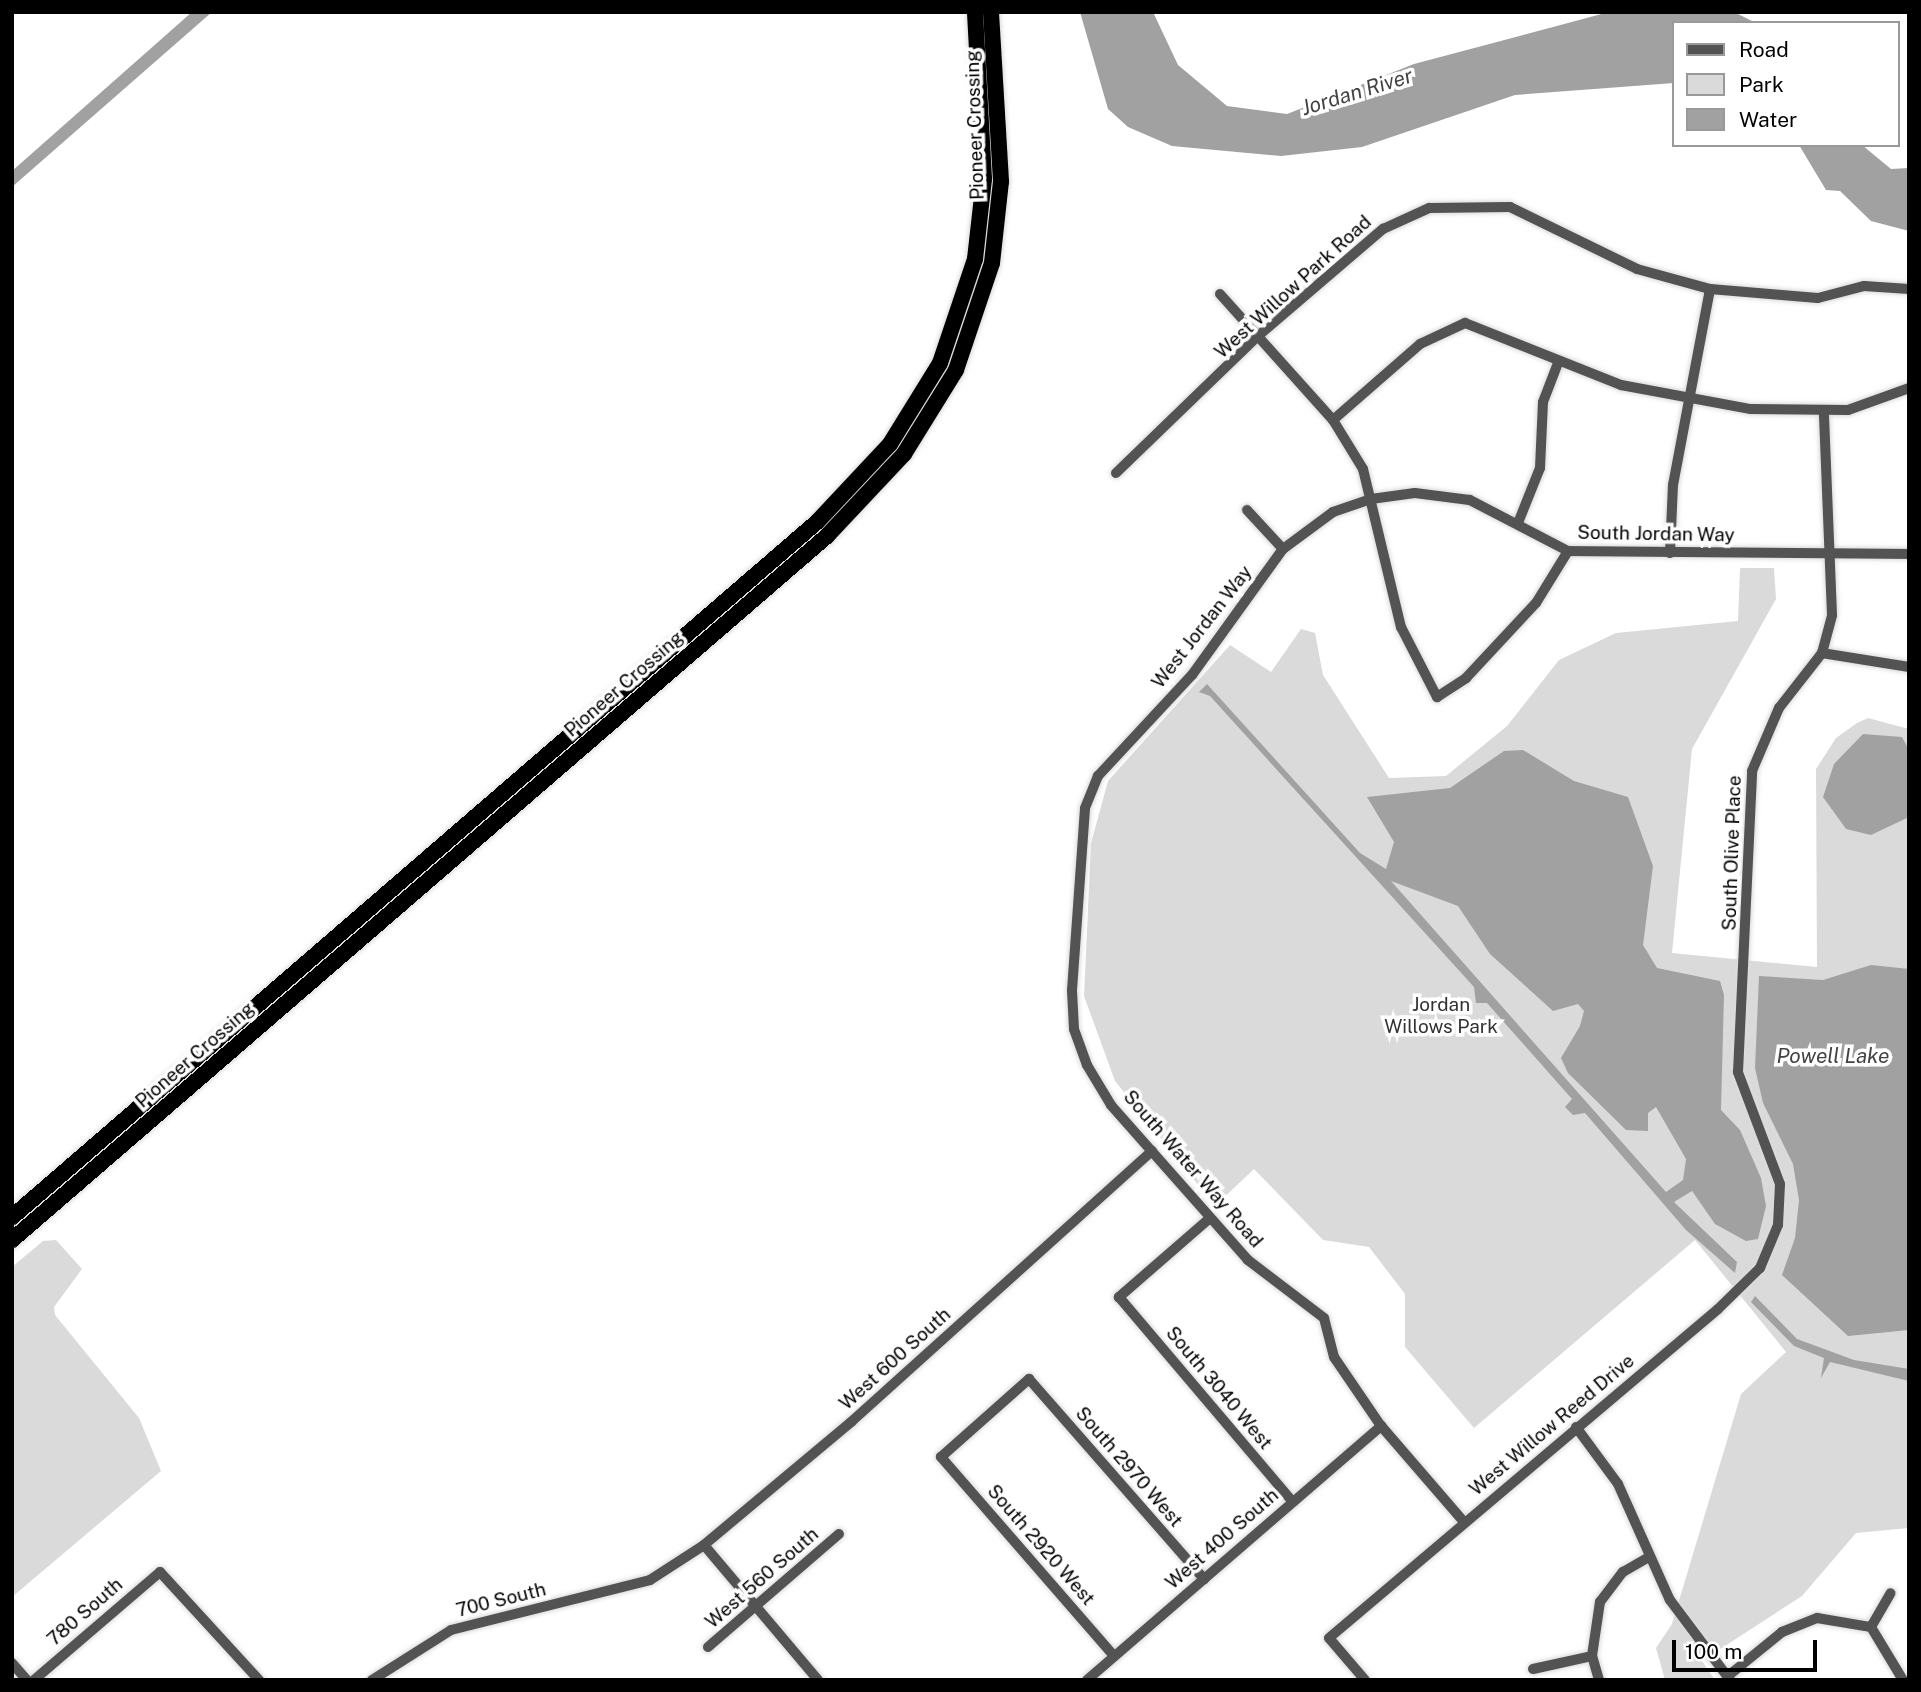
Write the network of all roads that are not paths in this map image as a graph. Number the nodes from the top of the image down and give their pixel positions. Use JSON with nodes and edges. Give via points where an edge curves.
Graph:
{"nodes":[{"id":1,"x":975,"y":12,"type":"edge"},
{"id":2,"x":991,"y":12,"type":"edge"},
{"id":3,"x":1710,"y":289,"type":"junction"},
{"id":4,"x":1909,"y":289,"type":"edge"},
{"id":5,"x":1220,"y":294,"type":"dead end"},
{"id":6,"x":1258,"y":336,"type":"junction"},
{"id":7,"x":1558,"y":363,"type":"junction"},
{"id":8,"x":1909,"y":388,"type":"edge"},
{"id":9,"x":1690,"y":398,"type":"junction"},
{"id":10,"x":1824,"y":412,"type":"junction"},
{"id":11,"x":1333,"y":420,"type":"junction"},
{"id":12,"x":1116,"y":473,"type":"dead end"},
{"id":13,"x":1371,"y":499,"type":"junction"},
{"id":14,"x":1247,"y":510,"type":"dead end"},
{"id":15,"x":1333,"y":512,"type":"joint"},
{"id":16,"x":1518,"y":523,"type":"junction"},
{"id":17,"x":1283,"y":549,"type":"junction"},
{"id":18,"x":1568,"y":551,"type":"junction"},
{"id":19,"x":1670,"y":553,"type":"junction"},
{"id":20,"x":1909,"y":554,"type":"edge"},
{"id":21,"x":1827,"y":556,"type":"junction"},
{"id":22,"x":1822,"y":653,"type":"junction"},
{"id":23,"x":1909,"y":667,"type":"edge"},
{"id":24,"x":1086,"y":808,"type":"joint"},
{"id":25,"x":1152,"y":1151,"type":"junction"},
{"id":26,"x":12,"y":1217,"type":"edge"},
{"id":27,"x":1210,"y":1218,"type":"junction"},
{"id":28,"x":1778,"y":1225,"type":"joint"},
{"id":29,"x":12,"y":1240,"type":"edge"},
{"id":30,"x":1381,"y":1426,"type":"junction"},
{"id":31,"x":1576,"y":1427,"type":"junction"},
{"id":32,"x":942,"y":1457,"type":"joint"},
{"id":33,"x":1292,"y":1501,"type":"junction"},
{"id":34,"x":1464,"y":1522,"type":"junction"},
{"id":35,"x":839,"y":1534,"type":"dead end"},
{"id":36,"x":704,"y":1545,"type":"junction"},
{"id":37,"x":1647,"y":1558,"type":"junction"},
{"id":38,"x":1204,"y":1579,"type":"junction"},
{"id":39,"x":650,"y":1580,"type":"joint"},
{"id":40,"x":1891,"y":1593,"type":"dead end"},
{"id":41,"x":755,"y":1607,"type":"junction"},
{"id":42,"x":1871,"y":1627,"type":"junction"},
{"id":43,"x":708,"y":1647,"type":"dead end"},
{"id":44,"x":1114,"y":1656,"type":"junction"},
{"id":45,"x":1592,"y":1656,"type":"junction"},
{"id":46,"x":12,"y":1663,"type":"edge"},
{"id":47,"x":1533,"y":1669,"type":"dead end"},
{"id":48,"x":1729,"y":1678,"type":"edge"},
{"id":49,"x":27,"y":1680,"type":"edge"},
{"id":50,"x":34,"y":1680,"type":"edge"},
{"id":51,"x":259,"y":1680,"type":"edge"},
{"id":52,"x":372,"y":1680,"type":"edge"},
{"id":53,"x":818,"y":1680,"type":"edge"},
{"id":54,"x":1087,"y":1680,"type":"edge"},
{"id":55,"x":1365,"y":1680,"type":"edge"},
{"id":56,"x":1599,"y":1680,"type":"edge"},
{"id":57,"x":1903,"y":1680,"type":"edge"}],
"edges":[{"from":1,"to":26,"type":"highway","name":"Pioneer Crossing","via":[[984,179],[975,259],[940,363],[890,444],[817,522]]},
{"from":2,"to":29,"type":"highway","name":"Pioneer Crossing","via":[[1001,181],[992,263],[956,370],[904,454],[827,536]]},
{"from":3,"to":4,"type":"street","name":"West Willow Park Road","via":[[1818,298],[1864,286]]},
{"from":3,"to":6,"type":"street","name":"West Willow Park Road","via":[[1637,269],[1510,207],[1429,208],[1383,229]]},
{"from":3,"to":9,"type":"street"},
{"from":5,"to":6,"type":"street"},
{"from":6,"to":11,"type":"street"},
{"from":6,"to":12,"type":"street","name":"West Willow Park Road"},
{"from":7,"to":9,"type":"street","via":[[1621,385]]},
{"from":7,"to":11,"type":"street","via":[[1482,325],[1436,332]]},
{"from":7,"to":16,"type":"street","via":[[1543,402],[1540,468]]},
{"from":8,"to":10,"type":"street"},
{"from":9,"to":10,"type":"street","via":[[1751,409]]},
{"from":9,"to":19,"type":"street","via":[[1673,485]]},
{"from":10,"to":21,"type":"street","name":"South Olive Place"},
{"from":11,"to":13,"type":"street","via":[[1363,469]]},
{"from":13,"to":15,"type":"street","name":"South Jordan Way"},
{"from":13,"to":16,"type":"street","name":"South Jordan Way","via":[[1415,493],[1470,500]]},
{"from":13,"to":18,"type":"street","via":[[1401,627],[1437,697],[1466,678],[1535,603]]},
{"from":14,"to":17,"type":"street"},
{"from":15,"to":17,"type":"street","name":"West Jordan Way"},
{"from":16,"to":18,"type":"street","name":"South Jordan Way"},
{"from":17,"to":24,"type":"street","name":"West Jordan Way","via":[[1192,675],[1098,776]]},
{"from":18,"to":19,"type":"street","name":"South Jordan Way"},
{"from":19,"to":21,"type":"street","name":"South Jordan Way"},
{"from":20,"to":21,"type":"street","name":"South Jordan Way"},
{"from":21,"to":22,"type":"street","name":"South Olive Place","via":[[1832,615]]},
{"from":22,"to":23,"type":"street"},
{"from":22,"to":28,"type":"street","name":"South Olive Place","via":[[1779,708],[1752,771],[1738,1072],[1780,1184]]},
{"from":24,"to":25,"type":"street","name":"South Water Way Road","via":[[1074,1029],[1111,1105]]},
{"from":25,"to":27,"type":"street","name":"South Water Way Road"},
{"from":25,"to":36,"type":"street","name":"West 600 South","via":[[851,1422]]},
{"from":27,"to":30,"type":"street","name":"South Water Way Road","via":[[1248,1260],[1324,1318],[1334,1357]]},
{"from":27,"to":33,"type":"street","name":"South 3040 West","via":[[1119,1297]]},
{"from":28,"to":31,"type":"street","name":"West Willow Reed Drive","via":[[1760,1268]]},
{"from":30,"to":33,"type":"street","name":"West 400 South"},
{"from":30,"to":34,"type":"street","name":"South Water Way Road"},
{"from":31,"to":34,"type":"street","name":"West Willow Reed Drive"},
{"from":31,"to":37,"type":"street","via":[[1618,1484]]},
{"from":32,"to":38,"type":"street","name":"South 2970 West","via":[[1029,1379]]},
{"from":32,"to":44,"type":"street","name":"South 2920 West"},
{"from":33,"to":38,"type":"street","name":"West 400 South"},
{"from":34,"to":55,"type":"street","name":"West Willow Reed Drive","via":[[1329,1638]]},
{"from":35,"to":41,"type":"street","name":"West 560 South"},
{"from":36,"to":39,"type":"street","name":"West 600 South"},
{"from":36,"to":41,"type":"street"},
{"from":37,"to":45,"type":"street","via":[[1623,1572],[1600,1602]]},
{"from":37,"to":48,"type":"street"},
{"from":38,"to":44,"type":"street","name":"West 400 South"},
{"from":39,"to":52,"type":"street","name":"700 South","via":[[451,1630]]},
{"from":40,"to":42,"type":"street"},
{"from":41,"to":43,"type":"street","name":"West 560 South"},
{"from":41,"to":53,"type":"street"},
{"from":42,"to":48,"type":"street","via":[[1841,1618],[1817,1618],[1782,1632]]},
{"from":42,"to":57,"type":"street"},
{"from":44,"to":54,"type":"street","name":"West 400 South"},
{"from":45,"to":47,"type":"street"},
{"from":45,"to":56,"type":"street"},
{"from":46,"to":49,"type":"street"},
{"from":50,"to":51,"type":"street","name":"780 South","via":[[160,1572]]}]}
